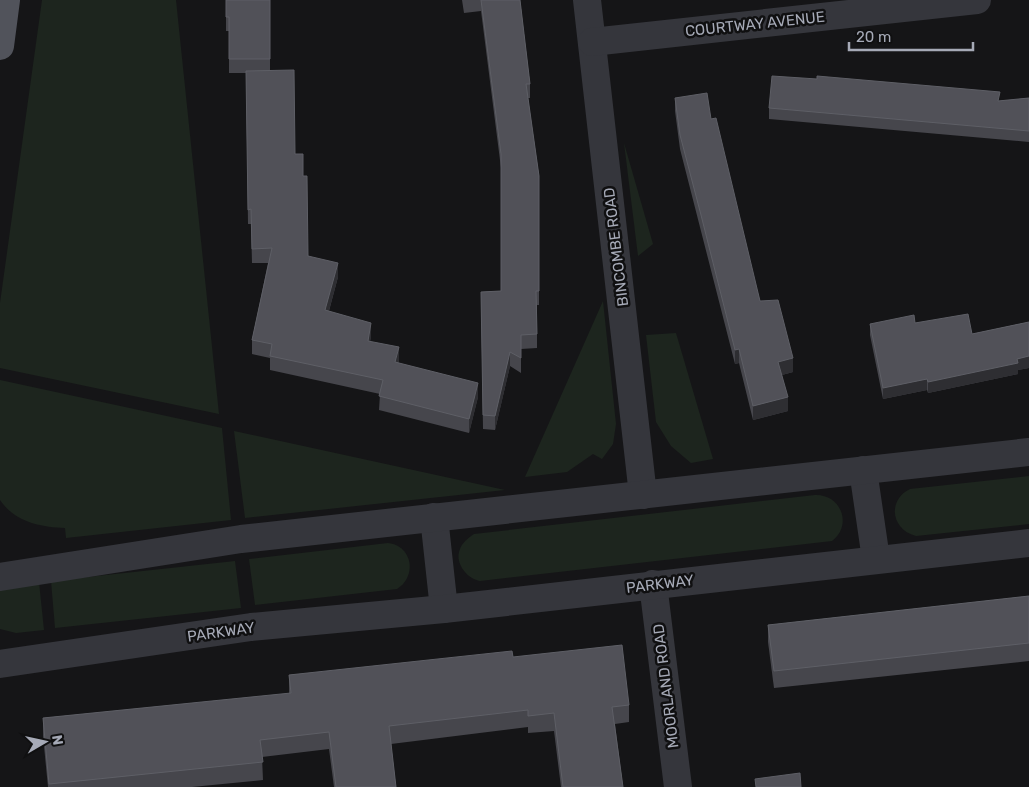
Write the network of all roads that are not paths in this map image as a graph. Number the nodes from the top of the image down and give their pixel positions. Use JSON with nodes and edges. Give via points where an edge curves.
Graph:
{"nodes":[{"id":1,"x":6,"y":0,"type":"edge"},
{"id":2,"x":587,"y":0,"type":"edge"},
{"id":3,"x":977,"y":0,"type":"edge"},
{"id":4,"x":592,"y":42,"type":"junction"},
{"id":5,"x":0,"y":46,"type":"edge"},
{"id":6,"x":1029,"y":452,"type":"edge"},
{"id":7,"x":864,"y":470,"type":"junction"},
{"id":8,"x":644,"y":495,"type":"junction"},
{"id":9,"x":434,"y":517,"type":"junction"},
{"id":10,"x":1029,"y":543,"type":"edge"},
{"id":11,"x":876,"y":559,"type":"junction"},
{"id":12,"x":0,"y":577,"type":"edge"},
{"id":13,"x":654,"y":584,"type":"junction"},
{"id":14,"x":444,"y":609,"type":"junction"},
{"id":15,"x":0,"y":664,"type":"edge"},
{"id":16,"x":678,"y":787,"type":"edge"}],
"edges":[{"from":1,"to":5,"type":"main road"},
{"from":2,"to":4,"type":"street","name":"BINCOMBE ROAD"},
{"from":3,"to":4,"type":"street","name":"COURTWAY AVENUE"},
{"from":4,"to":8,"type":"street","name":"BINCOMBE ROAD"},
{"from":6,"to":7,"type":"street"},
{"from":7,"to":8,"type":"street"},
{"from":7,"to":11,"type":"street"},
{"from":8,"to":9,"type":"street"},
{"from":9,"to":12,"type":"street","via":[[241,539]]},
{"from":9,"to":14,"type":"street"},
{"from":10,"to":11,"type":"street","name":"PARKWAY"},
{"from":11,"to":13,"type":"street","name":"PARKWAY"},
{"from":13,"to":14,"type":"street","name":"PARKWAY"},
{"from":13,"to":16,"type":"street","name":"MOORLAND ROAD"},
{"from":14,"to":15,"type":"street","name":"PARKWAY","via":[[251,627]]}]}
